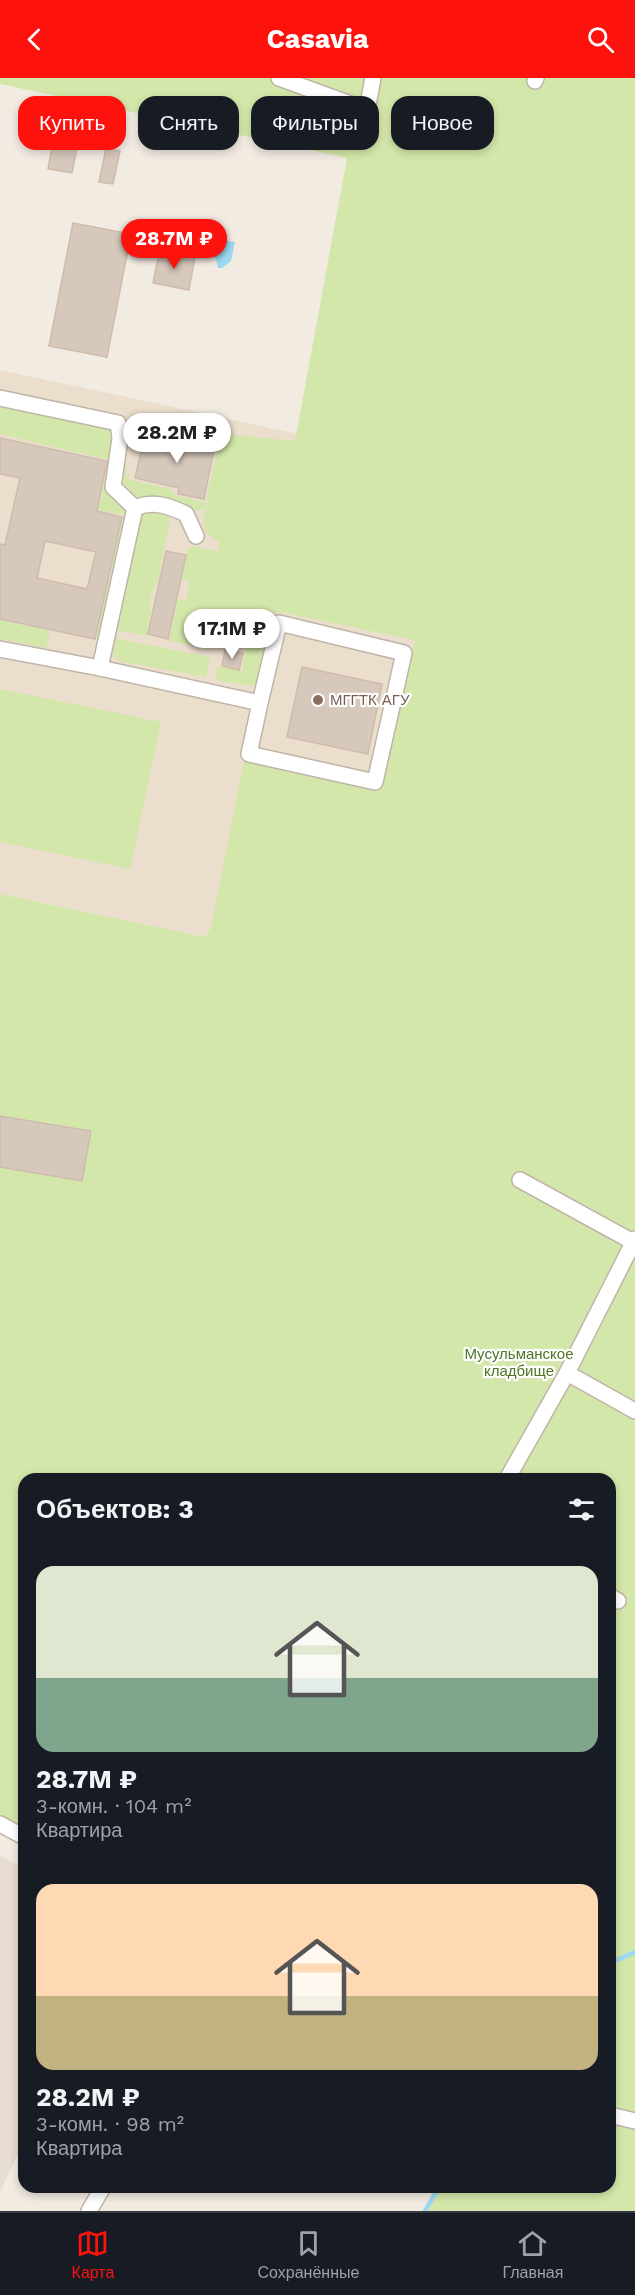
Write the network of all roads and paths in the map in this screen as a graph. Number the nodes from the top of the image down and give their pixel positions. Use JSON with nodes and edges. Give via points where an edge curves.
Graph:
{"nodes":[{"id":1,"x":279,"y":78,"type":"edge"},
{"id":2,"x":373,"y":78,"type":"edge"},
{"id":3,"x":0,"y":398,"type":"edge"},
{"id":4,"x":135,"y":508,"type":"junction"},
{"id":5,"x":196,"y":536,"type":"dead end"},
{"id":6,"x":0,"y":649,"type":"edge"},
{"id":7,"x":100,"y":668,"type":"junction"},
{"id":8,"x":260,"y":703,"type":"junction"},
{"id":9,"x":520,"y":1180,"type":"dead end"},
{"id":10,"x":634,"y":1241,"type":"edge"},
{"id":11,"x":567,"y":1373,"type":"junction"},
{"id":12,"x":635,"y":1410,"type":"edge"},
{"id":13,"x":510,"y":1473,"type":"edge"},
{"id":14,"x":0,"y":1824,"type":"edge"},
{"id":15,"x":18,"y":1834,"type":"edge"},
{"id":16,"x":616,"y":2116,"type":"edge"},
{"id":17,"x":635,"y":2121,"type":"edge"},
{"id":18,"x":100,"y":2193,"type":"edge"},
{"id":19,"x":89,"y":2211,"type":"edge"}],
"edges":[{"from":1,"to":2,"type":"street","via":[[367,110]]},
{"from":3,"to":4,"type":"street","via":[[118,423],[120,438],[113,487]]},
{"from":4,"to":5,"type":"street","via":[[145,504],[169,506],[186,514]]},
{"from":4,"to":7,"type":"street"},
{"from":6,"to":7,"type":"street"},
{"from":7,"to":8,"type":"street"},
{"from":8,"to":8,"type":"street","via":[[279,623],[404,653],[375,782],[249,753]]},
{"from":9,"to":10,"type":"street"},
{"from":10,"to":11,"type":"street"},
{"from":11,"to":12,"type":"street"},
{"from":11,"to":13,"type":"street"},
{"from":14,"to":15,"type":"street"},
{"from":16,"to":17,"type":"street"},
{"from":18,"to":19,"type":"street"}]}
